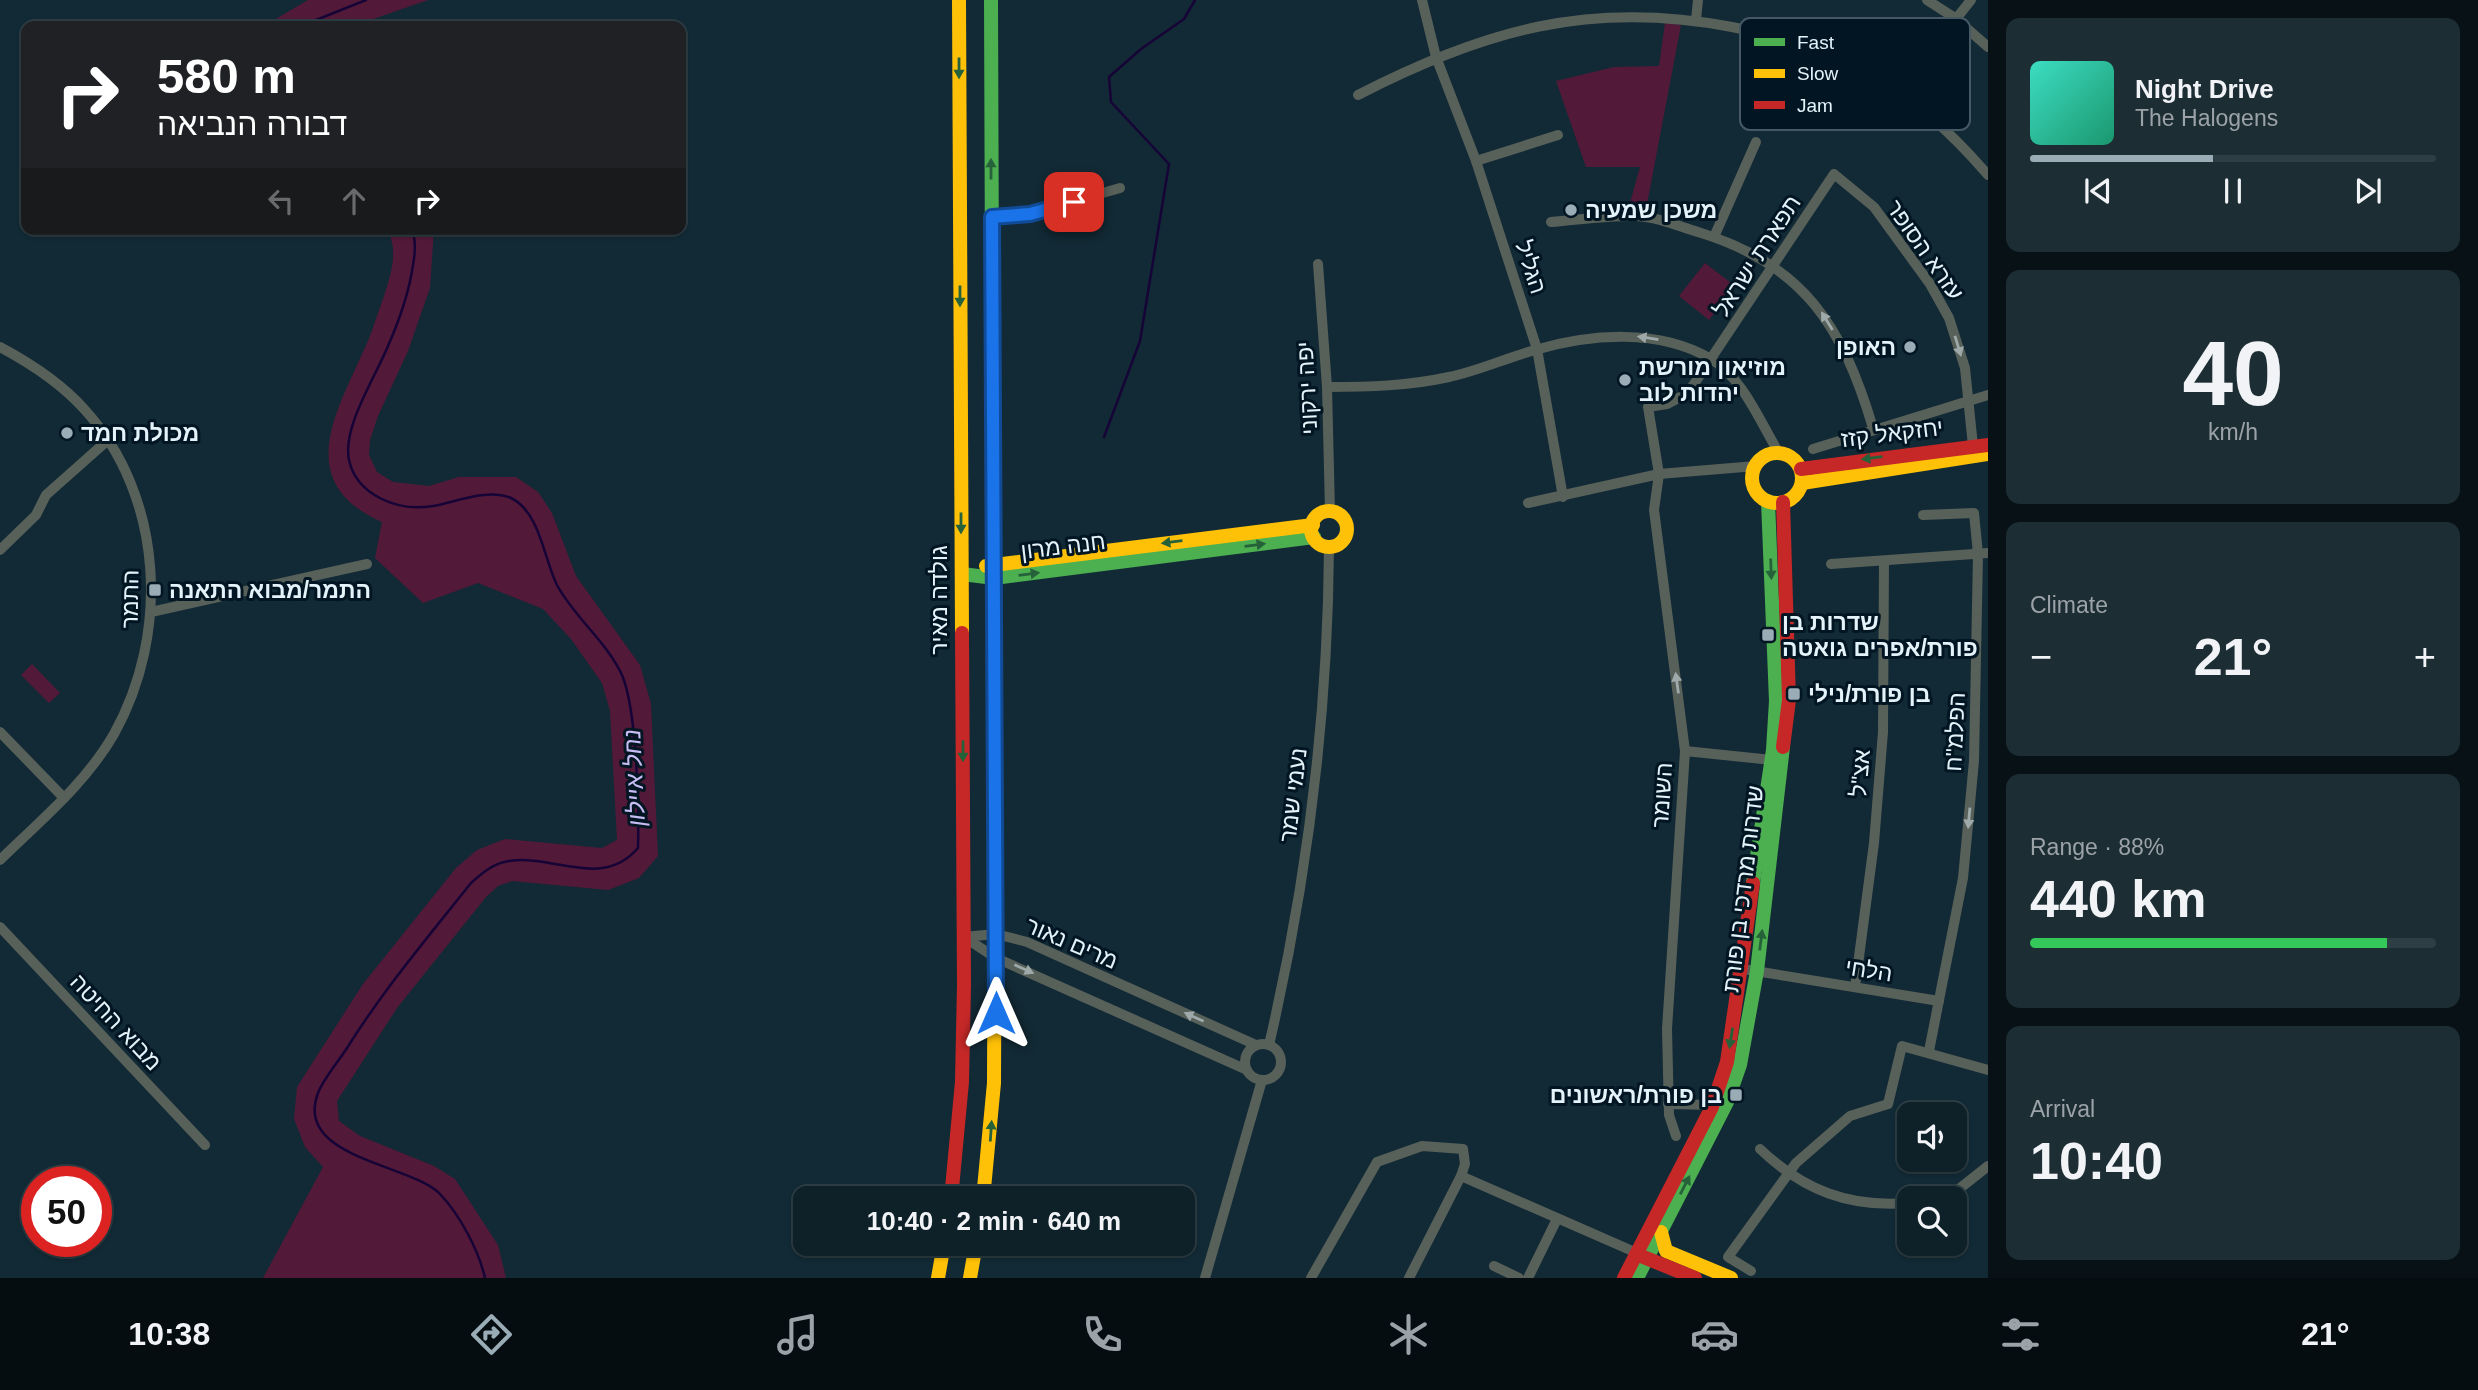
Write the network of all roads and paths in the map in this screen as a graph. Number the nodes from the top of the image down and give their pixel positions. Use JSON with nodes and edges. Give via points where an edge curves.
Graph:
{"nodes":[{"id":1,"x":959,"y":0,"type":"edge"},
{"id":2,"x":991,"y":0,"type":"edge"},
{"id":3,"x":1422,"y":0,"type":"edge"},
{"id":4,"x":1698,"y":0,"type":"edge"},
{"id":5,"x":1927,"y":0,"type":"edge"},
{"id":6,"x":1971,"y":0,"type":"edge"},
{"id":7,"x":1955,"y":18,"type":"joint"},
{"id":8,"x":1696,"y":20,"type":"junction"},
{"id":9,"x":1740,"y":29,"type":"edge"},
{"id":10,"x":1970,"y":31,"type":"edge"},
{"id":11,"x":1988,"y":47,"type":"edge"},
{"id":12,"x":1436,"y":57,"type":"junction"},
{"id":13,"x":1358,"y":95,"type":"dead end"},
{"id":14,"x":1946,"y":130,"type":"edge"},
{"id":15,"x":1558,"y":135,"type":"dead end"},
{"id":16,"x":1756,"y":142,"type":"dead end"},
{"id":17,"x":1476,"y":161,"type":"junction"},
{"id":18,"x":1834,"y":174,"type":"joint"},
{"id":19,"x":1988,"y":175,"type":"edge"},
{"id":20,"x":1120,"y":188,"type":"dead end"},
{"id":21,"x":992,"y":217,"type":"junction"},
{"id":22,"x":1551,"y":222,"type":"dead end"},
{"id":23,"x":1714,"y":237,"type":"junction"},
{"id":24,"x":1318,"y":264,"type":"dead end"},
{"id":25,"x":1772,"y":265,"type":"junction"},
{"id":26,"x":0,"y":346,"type":"edge"},
{"id":27,"x":1537,"y":349,"type":"junction"},
{"id":28,"x":1713,"y":360,"type":"junction"},
{"id":29,"x":1327,"y":387,"type":"junction"},
{"id":30,"x":1988,"y":394,"type":"edge"},
{"id":31,"x":1970,"y":401,"type":"junction"},
{"id":32,"x":1873,"y":428,"type":"junction"},
{"id":33,"x":108,"y":440,"type":"junction"},
{"id":34,"x":1980,"y":445,"type":"edge"},
{"id":35,"x":1813,"y":449,"type":"dead end"},
{"id":36,"x":1779,"y":453,"type":"junction"},
{"id":37,"x":1988,"y":454,"type":"edge"},
{"id":38,"x":1756,"y":466,"type":"junction"},
{"id":39,"x":1659,"y":474,"type":"junction"},
{"id":40,"x":1801,"y":476,"type":"junction"},
{"id":41,"x":1563,"y":497,"type":"junction"},
{"id":42,"x":1768,"y":501,"type":"junction"},
{"id":43,"x":1783,"y":502,"type":"junction"},
{"id":44,"x":1528,"y":503,"type":"dead end"},
{"id":45,"x":1330,"y":511,"type":"junction"},
{"id":46,"x":1923,"y":515,"type":"dead end"},
{"id":47,"x":1313,"y":531,"type":"junction"},
{"id":48,"x":1329,"y":547,"type":"junction"},
{"id":49,"x":0,"y":550,"type":"edge"},
{"id":50,"x":1983,"y":553,"type":"edge"},
{"id":51,"x":1884,"y":561,"type":"junction"},
{"id":52,"x":368,"y":564,"type":"dead end"},
{"id":53,"x":1831,"y":564,"type":"dead end"},
{"id":54,"x":994,"y":571,"type":"junction"},
{"id":55,"x":962,"y":574,"type":"junction"},
{"id":56,"x":151,"y":612,"type":"junction"},
{"id":57,"x":0,"y":732,"type":"edge"},
{"id":58,"x":1685,"y":751,"type":"junction"},
{"id":59,"x":1772,"y":760,"type":"junction"},
{"id":60,"x":64,"y":798,"type":"junction"},
{"id":61,"x":0,"y":860,"type":"edge"},
{"id":62,"x":0,"y":927,"type":"edge"},
{"id":63,"x":996,"y":934,"type":"junction"},
{"id":64,"x":964,"y":937,"type":"junction"},
{"id":65,"x":996,"y":958,"type":"junction"},
{"id":66,"x":1750,"y":970,"type":"junction"},
{"id":67,"x":1854,"y":987,"type":"junction"},
{"id":68,"x":1939,"y":1001,"type":"junction"},
{"id":69,"x":1256,"y":1045,"type":"junction"},
{"id":70,"x":1269,"y":1045,"type":"junction"},
{"id":71,"x":1929,"y":1051,"type":"junction"},
{"id":72,"x":1247,"y":1070,"type":"junction"},
{"id":73,"x":1988,"y":1070,"type":"edge"},
{"id":74,"x":1262,"y":1080,"type":"junction"},
{"id":75,"x":1668,"y":1104,"type":"junction"},
{"id":76,"x":1712,"y":1105,"type":"junction"},
{"id":77,"x":1676,"y":1136,"type":"dead end"},
{"id":78,"x":205,"y":1144,"type":"dead end"},
{"id":79,"x":1760,"y":1149,"type":"dead end"},
{"id":80,"x":1988,"y":1166,"type":"edge"},
{"id":81,"x":1786,"y":1174,"type":"junction"},
{"id":82,"x":1461,"y":1175,"type":"junction"},
{"id":83,"x":952,"y":1186,"type":"edge"},
{"id":84,"x":984,"y":1186,"type":"edge"},
{"id":85,"x":1963,"y":1186,"type":"edge"},
{"id":86,"x":1897,"y":1204,"type":"edge"},
{"id":87,"x":1558,"y":1219,"type":"junction"},
{"id":88,"x":1661,"y":1232,"type":"junction"},
{"id":89,"x":942,"y":1256,"type":"edge"},
{"id":90,"x":974,"y":1256,"type":"edge"},
{"id":91,"x":1642,"y":1256,"type":"junction"},
{"id":92,"x":1731,"y":1259,"type":"junction"},
{"id":93,"x":1494,"y":1266,"type":"dead end"},
{"id":94,"x":1751,"y":1271,"type":"dead end"},
{"id":95,"x":938,"y":1278,"type":"edge"},
{"id":96,"x":970,"y":1278,"type":"edge"},
{"id":97,"x":1205,"y":1278,"type":"edge"},
{"id":98,"x":1311,"y":1278,"type":"edge"},
{"id":99,"x":1410,"y":1278,"type":"edge"},
{"id":100,"x":1519,"y":1278,"type":"edge"},
{"id":101,"x":1528,"y":1278,"type":"edge"},
{"id":102,"x":1624,"y":1278,"type":"edge"},
{"id":103,"x":1637,"y":1278,"type":"edge"},
{"id":104,"x":1695,"y":1278,"type":"edge"},
{"id":105,"x":1730,"y":1278,"type":"edge"}],
"edges":[{"from":1,"to":55,"type":"street","name":"גולדה מאיר","one_way":true},
{"from":21,"to":2,"type":"street","one_way":true},
{"from":3,"to":12,"type":"street","name":"הגליל"},
{"from":4,"to":8,"type":"street"},
{"from":5,"to":7,"type":"street"},
{"from":6,"to":7,"type":"street"},
{"from":8,"to":9,"type":"street"},
{"from":8,"to":12,"type":"street","via":[[1615,15],[1521,29]]},
{"from":10,"to":11,"type":"street"},
{"from":12,"to":13,"type":"street"},
{"from":12,"to":17,"type":"street","name":"הגליל"},
{"from":14,"to":19,"type":"street"},
{"from":15,"to":17,"type":"street"},
{"from":16,"to":23,"type":"street"},
{"from":17,"to":27,"type":"street","name":"הגליל"},
{"from":18,"to":25,"type":"street","name":"תפארת ישראל"},
{"from":18,"to":31,"type":"street","name":"עזרא הסופר","one_way":true,"via":[[1874,207],[1930,284],[1949,318]]},
{"from":20,"to":21,"type":"street","via":[[1030,214]]},
{"from":21,"to":54,"type":"street"},
{"from":22,"to":23,"type":"street","via":[[1636,216]]},
{"from":23,"to":25,"type":"street"},
{"from":24,"to":29,"type":"street","name":"יפה ירקוני"},
{"from":25,"to":28,"type":"street","name":"תפארת ישראל"},
{"from":32,"to":25,"type":"street","one_way":true,"via":[[1862,390],[1838,338],[1802,288]]},
{"from":26,"to":33,"type":"street","name":"התמר","via":[[66,392]]},
{"from":28,"to":27,"type":"street","one_way":true,"via":[[1663,341],[1632,336]]},
{"from":27,"to":29,"type":"street","via":[[1451,377],[1403,386]]},
{"from":27,"to":41,"type":"street","name":"הגליל"},
{"from":28,"to":36,"type":"street","via":[[1735,382]]},
{"from":28,"to":39,"type":"street","name":"תפארת ישראל","via":[[1688,393],[1648,407]]},
{"from":29,"to":45,"type":"street","name":"יפה ירקוני"},
{"from":30,"to":31,"type":"street"},
{"from":31,"to":32,"type":"street"},
{"from":31,"to":34,"type":"street","name":"עזרא הסופר"},
{"from":32,"to":35,"type":"street"},
{"from":33,"to":49,"type":"street","via":[[46,495],[36,515]]},
{"from":33,"to":56,"type":"street","name":"התמר","via":[[142,521],[152,578]]},
{"from":34,"to":40,"type":"street","name":"יחזקאל קזז","one_way":true},
{"from":36,"to":38,"type":"street","via":[[1763,457]]},
{"from":36,"to":40,"type":"street","via":[[1792,458]]},
{"from":37,"to":40,"type":"street","name":"יחזקאל קזז"},
{"from":38,"to":39,"type":"street"},
{"from":38,"to":42,"type":"street","via":[[1754,486]]},
{"from":39,"to":41,"type":"street"},
{"from":58,"to":39,"type":"street","name":"השומר","one_way":true,"via":[[1654,510]]},
{"from":40,"to":43,"type":"street","via":[[1795,495]]},
{"from":41,"to":44,"type":"street"},
{"from":42,"to":43,"type":"street"},
{"from":42,"to":59,"type":"street","name":"שדרות מרדכי בן פורת","one_way":true,"via":[[1776,701]]},
{"from":66,"to":43,"type":"street","name":"שדרות מרדכי בן פורת","one_way":true,"via":[[1789,700]]},
{"from":45,"to":47,"type":"street","via":[[1317,516]]},
{"from":45,"to":48,"type":"street","via":[[1342,517],[1347,530],[1342,542]]},
{"from":46,"to":50,"type":"street","name":"הפלמ\"ח","via":[[1974,513]]},
{"from":47,"to":48,"type":"street"},
{"from":47,"to":54,"type":"street","name":"חנה מרון"},
{"from":48,"to":70,"type":"street","name":"נעמי שמר","via":[[1326,649],[1308,839]]},
{"from":50,"to":51,"type":"street"},
{"from":50,"to":68,"type":"street","name":"הפלמ\"ח","one_way":true,"via":[[1974,761],[1963,878]]},
{"from":51,"to":53,"type":"street"},
{"from":51,"to":67,"type":"street","name":"אצ\"ל","via":[[1883,732]]},
{"from":52,"to":56,"type":"street"},
{"from":54,"to":55,"type":"street","name":"חנה מרון"},
{"from":54,"to":63,"type":"street"},
{"from":55,"to":64,"type":"street","name":"גולדה מאיר","one_way":true},
{"from":56,"to":60,"type":"street","name":"התמר","via":[[146,656],[126,711],[99,758]]},
{"from":57,"to":60,"type":"street"},
{"from":58,"to":59,"type":"street"},
{"from":58,"to":75,"type":"street","name":"השומר","via":[[1670,951]]},
{"from":59,"to":66,"type":"street","name":"שדרות מרדכי בן פורת"},
{"from":60,"to":61,"type":"street","name":"התמר"},
{"from":62,"to":78,"type":"street","name":"מבוא החיטה"},
{"from":63,"to":64,"type":"street","name":"מרים נאור"},
{"from":63,"to":65,"type":"street"},
{"from":69,"to":63,"type":"street","name":"מרים נאור","one_way":true,"via":[[1027,942]]},
{"from":64,"to":65,"type":"street","name":"מרים נאור"},
{"from":64,"to":83,"type":"street","name":"גולדה מאיר","via":[[962,1082]]},
{"from":65,"to":72,"type":"street","name":"מרים נאור","one_way":true},
{"from":84,"to":65,"type":"street","one_way":true,"via":[[994,1083]]},
{"from":66,"to":67,"type":"street","name":"הלחי"},
{"from":66,"to":76,"type":"street","name":"שדרות מרדכי בן פורת","one_way":true},
{"from":88,"to":66,"type":"street","name":"שדרות מרדכי בן פורת","one_way":true,"via":[[1727,1102],[1740,1065]]},
{"from":67,"to":68,"type":"street","name":"הלחי"},
{"from":68,"to":71,"type":"street"},
{"from":69,"to":70,"type":"street"},
{"from":69,"to":72,"type":"street","via":[[1247,1055]]},
{"from":70,"to":74,"type":"street","via":[[1281,1062],[1275,1075]]},
{"from":71,"to":73,"type":"street"},
{"from":71,"to":81,"type":"street","via":[[1902,1046],[1888,1104],[1850,1116]]},
{"from":72,"to":74,"type":"street"},
{"from":74,"to":97,"type":"street"},
{"from":75,"to":76,"type":"street"},
{"from":75,"to":77,"type":"street","name":"השומר"},
{"from":76,"to":91,"type":"street","name":"שדרות מרדכי בן פורת"},
{"from":79,"to":81,"type":"street"},
{"from":80,"to":85,"type":"street"},
{"from":81,"to":86,"type":"street","via":[[1838,1198]]},
{"from":81,"to":92,"type":"street","via":[[1728,1257]]},
{"from":82,"to":87,"type":"street"},
{"from":82,"to":98,"type":"street","via":[[1463,1149],[1422,1146],[1377,1162]]},
{"from":82,"to":99,"type":"street"},
{"from":87,"to":91,"type":"street"},
{"from":87,"to":101,"type":"street"},
{"from":88,"to":91,"type":"street","name":"שדרות מרדכי בן פורת"},
{"from":88,"to":105,"type":"street","via":[[1666,1251]]},
{"from":89,"to":95,"type":"street"},
{"from":90,"to":96,"type":"street"},
{"from":91,"to":102,"type":"street"},
{"from":91,"to":103,"type":"street"},
{"from":91,"to":104,"type":"street"},
{"from":92,"to":94,"type":"street"},
{"from":92,"to":105,"type":"street"},
{"from":93,"to":100,"type":"street"}]}
